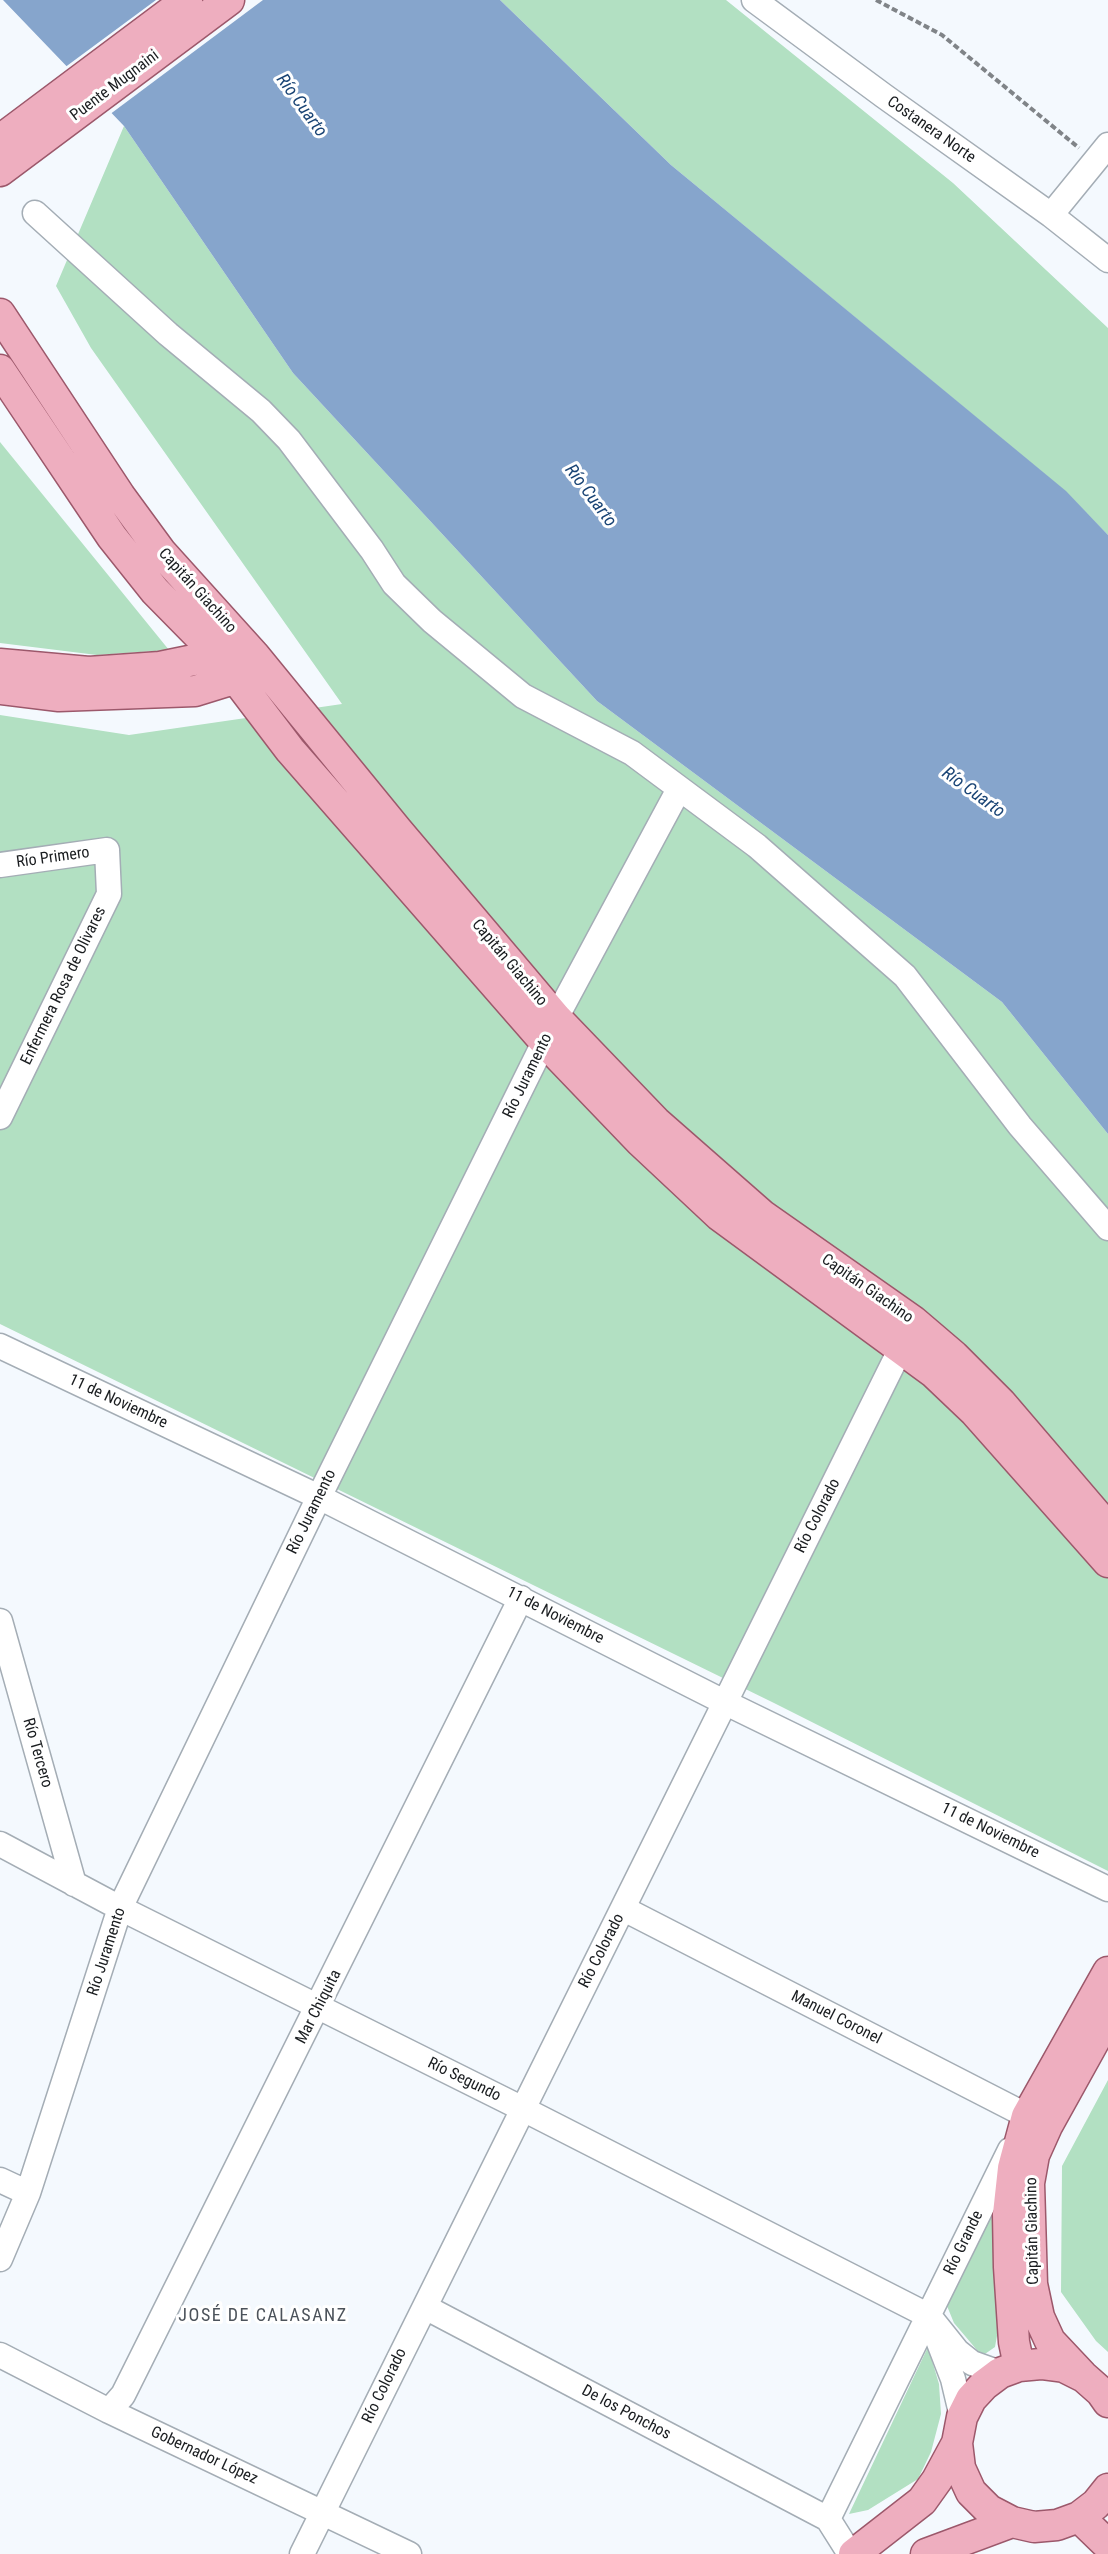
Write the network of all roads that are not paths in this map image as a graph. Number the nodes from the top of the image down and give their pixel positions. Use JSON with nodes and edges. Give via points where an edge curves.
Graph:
{"nodes":[{"id":1,"x":187,"y":0,"type":"edge"},
{"id":2,"x":229,"y":0,"type":"edge"},
{"id":3,"x":754,"y":0,"type":"edge"},
{"id":4,"x":0,"y":140,"type":"edge"},
{"id":5,"x":1101,"y":153,"type":"edge"},
{"id":6,"x":0,"y":171,"type":"edge"},
{"id":7,"x":35,"y":213,"type":"dead end"},
{"id":8,"x":1052,"y":214,"type":"junction"},
{"id":9,"x":1108,"y":261,"type":"edge"},
{"id":10,"x":0,"y":314,"type":"edge"},
{"id":11,"x":0,"y":370,"type":"edge"},
{"id":12,"x":218,"y":655,"type":"junction"},
{"id":13,"x":0,"y":664,"type":"edge"},
{"id":14,"x":246,"y":667,"type":"junction"},
{"id":15,"x":0,"y":689,"type":"edge"},
{"id":16,"x":680,"y":789,"type":"junction"},
{"id":17,"x":107,"y":850,"type":"joint"},
{"id":18,"x":0,"y":865,"type":"edge"},
{"id":19,"x":550,"y":1030,"type":"junction"},
{"id":20,"x":0,"y":1117,"type":"edge"},
{"id":21,"x":1108,"y":1228,"type":"edge"},
{"id":22,"x":0,"y":1346,"type":"edge"},
{"id":23,"x":901,"y":1348,"type":"junction"},
{"id":24,"x":319,"y":1497,"type":"junction"},
{"id":25,"x":1108,"y":1528,"type":"edge"},
{"id":26,"x":1107,"y":1559,"type":"edge"},
{"id":27,"x":521,"y":1598,"type":"junction"},
{"id":28,"x":0,"y":1622,"type":"edge"},
{"id":29,"x":724,"y":1702,"type":"junction"},
{"id":30,"x":0,"y":1844,"type":"edge"},
{"id":31,"x":74,"y":1884,"type":"junction"},
{"id":32,"x":1108,"y":1889,"type":"edge"},
{"id":33,"x":120,"y":1908,"type":"junction"},
{"id":34,"x":624,"y":1909,"type":"junction"},
{"id":35,"x":1108,"y":1972,"type":"edge"},
{"id":36,"x":318,"y":2008,"type":"junction"},
{"id":37,"x":1108,"y":2016,"type":"edge"},
{"id":38,"x":523,"y":2109,"type":"junction"},
{"id":39,"x":1037,"y":2121,"type":"junction"},
{"id":40,"x":0,"y":2180,"type":"edge"},
{"id":41,"x":28,"y":2193,"type":"junction"},
{"id":42,"x":0,"y":2259,"type":"edge"},
{"id":43,"x":425,"y":2307,"type":"junction"},
{"id":44,"x":929,"y":2316,"type":"junction"},
{"id":45,"x":0,"y":2355,"type":"edge"},
{"id":46,"x":1010,"y":2370,"type":"junction"},
{"id":47,"x":1084,"y":2377,"type":"junction"},
{"id":48,"x":1108,"y":2402,"type":"edge"},
{"id":49,"x":109,"y":2411,"type":"junction"},
{"id":50,"x":960,"y":2430,"type":"junction"},
{"id":51,"x":1108,"y":2490,"type":"edge"},
{"id":52,"x":323,"y":2513,"type":"junction"},
{"id":53,"x":1078,"y":2517,"type":"junction"},
{"id":54,"x":828,"y":2519,"type":"junction"},
{"id":55,"x":1012,"y":2523,"type":"junction"},
{"id":56,"x":1108,"y":2545,"type":"edge"},
{"id":57,"x":302,"y":2554,"type":"edge"},
{"id":58,"x":409,"y":2554,"type":"edge"},
{"id":59,"x":852,"y":2554,"type":"edge"},
{"id":60,"x":926,"y":2554,"type":"edge"}],
"edges":[{"from":1,"to":4,"type":"main road","name":"Puente Mugnaini"},
{"from":2,"to":6,"type":"main road","name":"Puente Mugnaini"},
{"from":3,"to":8,"type":"street","name":"Costanera Norte"},
{"from":5,"to":8,"type":"street"},
{"from":7,"to":16,"type":"street","via":[[268,418],[296,449],[394,585],[432,621],[523,696],[632,753]]},
{"from":8,"to":9,"type":"street","name":"Costanera Norte"},
{"from":10,"to":14,"type":"main road","name":"Capitán Giachino","via":[[120,496]]},
{"from":11,"to":12,"type":"main road","name":"Capitán Giachino","via":[[112,537],[154,591]]},
{"from":12,"to":13,"type":"main road","via":[[160,667],[89,672]]},
{"from":12,"to":14,"type":"main road","name":"Capitán Giachino"},
{"from":14,"to":15,"type":"main road","via":[[195,691],[59,696]]},
{"from":14,"to":19,"type":"main road","name":"Capitán Giachino","via":[[290,750]]},
{"from":16,"to":19,"type":"street","name":"Río Juramento"},
{"from":16,"to":21,"type":"street","via":[[757,846],[905,976],[1020,1126]]},
{"from":17,"to":18,"type":"street","name":"Río Primero"},
{"from":17,"to":20,"type":"street","name":"Enfermera Rosa de Olivares","via":[[108,894]]},
{"from":19,"to":23,"type":"main road","name":"Capitán Giachino","via":[[641,1142],[720,1216]]},
{"from":19,"to":24,"type":"street","name":"Río Juramento"},
{"from":19,"to":25,"type":"main road","name":"Capitán Giachino","via":[[762,1215],[913,1321],[954,1356],[1001,1403]]},
{"from":22,"to":24,"type":"street","name":"11 de Noviembre"},
{"from":23,"to":26,"type":"main road","name":"Capitán Giachino","via":[[975,1412]]},
{"from":23,"to":29,"type":"street","name":"Río Colorado"},
{"from":24,"to":27,"type":"street","name":"11 de Noviembre"},
{"from":24,"to":33,"type":"street","name":"Río Juramento"},
{"from":27,"to":29,"type":"street","name":"11 de Noviembre"},
{"from":27,"to":36,"type":"street","name":"Mar Chiquita"},
{"from":28,"to":31,"type":"street","name":"Río Tercero"},
{"from":29,"to":32,"type":"street","name":"11 de Noviembre"},
{"from":29,"to":34,"type":"street","name":"Río Colorado"},
{"from":30,"to":31,"type":"street","name":"Río Segundo"},
{"from":31,"to":33,"type":"street","name":"Río Segundo"},
{"from":33,"to":36,"type":"street","name":"Río Segundo"},
{"from":33,"to":41,"type":"street","name":"Río Juramento"},
{"from":34,"to":38,"type":"street","name":"Río Colorado"},
{"from":34,"to":39,"type":"street","name":"Manuel Coronel"},
{"from":35,"to":39,"type":"main road","name":"Río Grande"},
{"from":36,"to":38,"type":"street","name":"Río Segundo"},
{"from":36,"to":49,"type":"street","name":"Mar Chiquita","via":[[123,2395]]},
{"from":37,"to":39,"type":"main road","name":"Capitán Giachino"},
{"from":38,"to":43,"type":"street","name":"Río Colorado"},
{"from":38,"to":44,"type":"street","name":"Río Segundo"},
{"from":39,"to":44,"type":"street","name":"Río Grande"},
{"from":39,"to":46,"type":"main road","via":[[1013,2168],[1008,2214],[1014,2342]]},
{"from":39,"to":47,"type":"main road","name":"Capitán Giachino","via":[[1029,2183],[1032,2284],[1039,2317],[1050,2341]]},
{"from":40,"to":41,"type":"street"},
{"from":41,"to":42,"type":"street","name":"Río Juramento"},
{"from":43,"to":52,"type":"street","name":"Río Colorado"},
{"from":43,"to":54,"type":"street","name":"De los Ponchos"},
{"from":44,"to":46,"type":"street","via":[[972,2363]]},
{"from":44,"to":50,"type":"street","via":[[953,2379]]},
{"from":44,"to":54,"type":"street","name":"Río Grande"},
{"from":45,"to":49,"type":"street","name":"Gobernador López"},
{"from":46,"to":47,"type":"main road","via":[[1041,2364],[1064,2367]]},
{"from":46,"to":50,"type":"main road","via":[[984,2385],[971,2399]]},
{"from":47,"to":48,"type":"main road","name":"Capitán Giachino"},
{"from":49,"to":52,"type":"street","name":"Gobernador López"},
{"from":50,"to":55,"type":"main road","via":[[960,2468],[971,2492],[989,2510]]},
{"from":50,"to":59,"type":"main road","via":[[938,2480],[922,2500]]},
{"from":51,"to":53,"type":"main road"},
{"from":52,"to":57,"type":"street","name":"Río Colorado"},
{"from":52,"to":58,"type":"street","name":"Gobernador López"},
{"from":53,"to":55,"type":"main road","via":[[1046,2526]]},
{"from":53,"to":56,"type":"main road"},
{"from":54,"to":59,"type":"street"},
{"from":55,"to":60,"type":"main road"}]}
